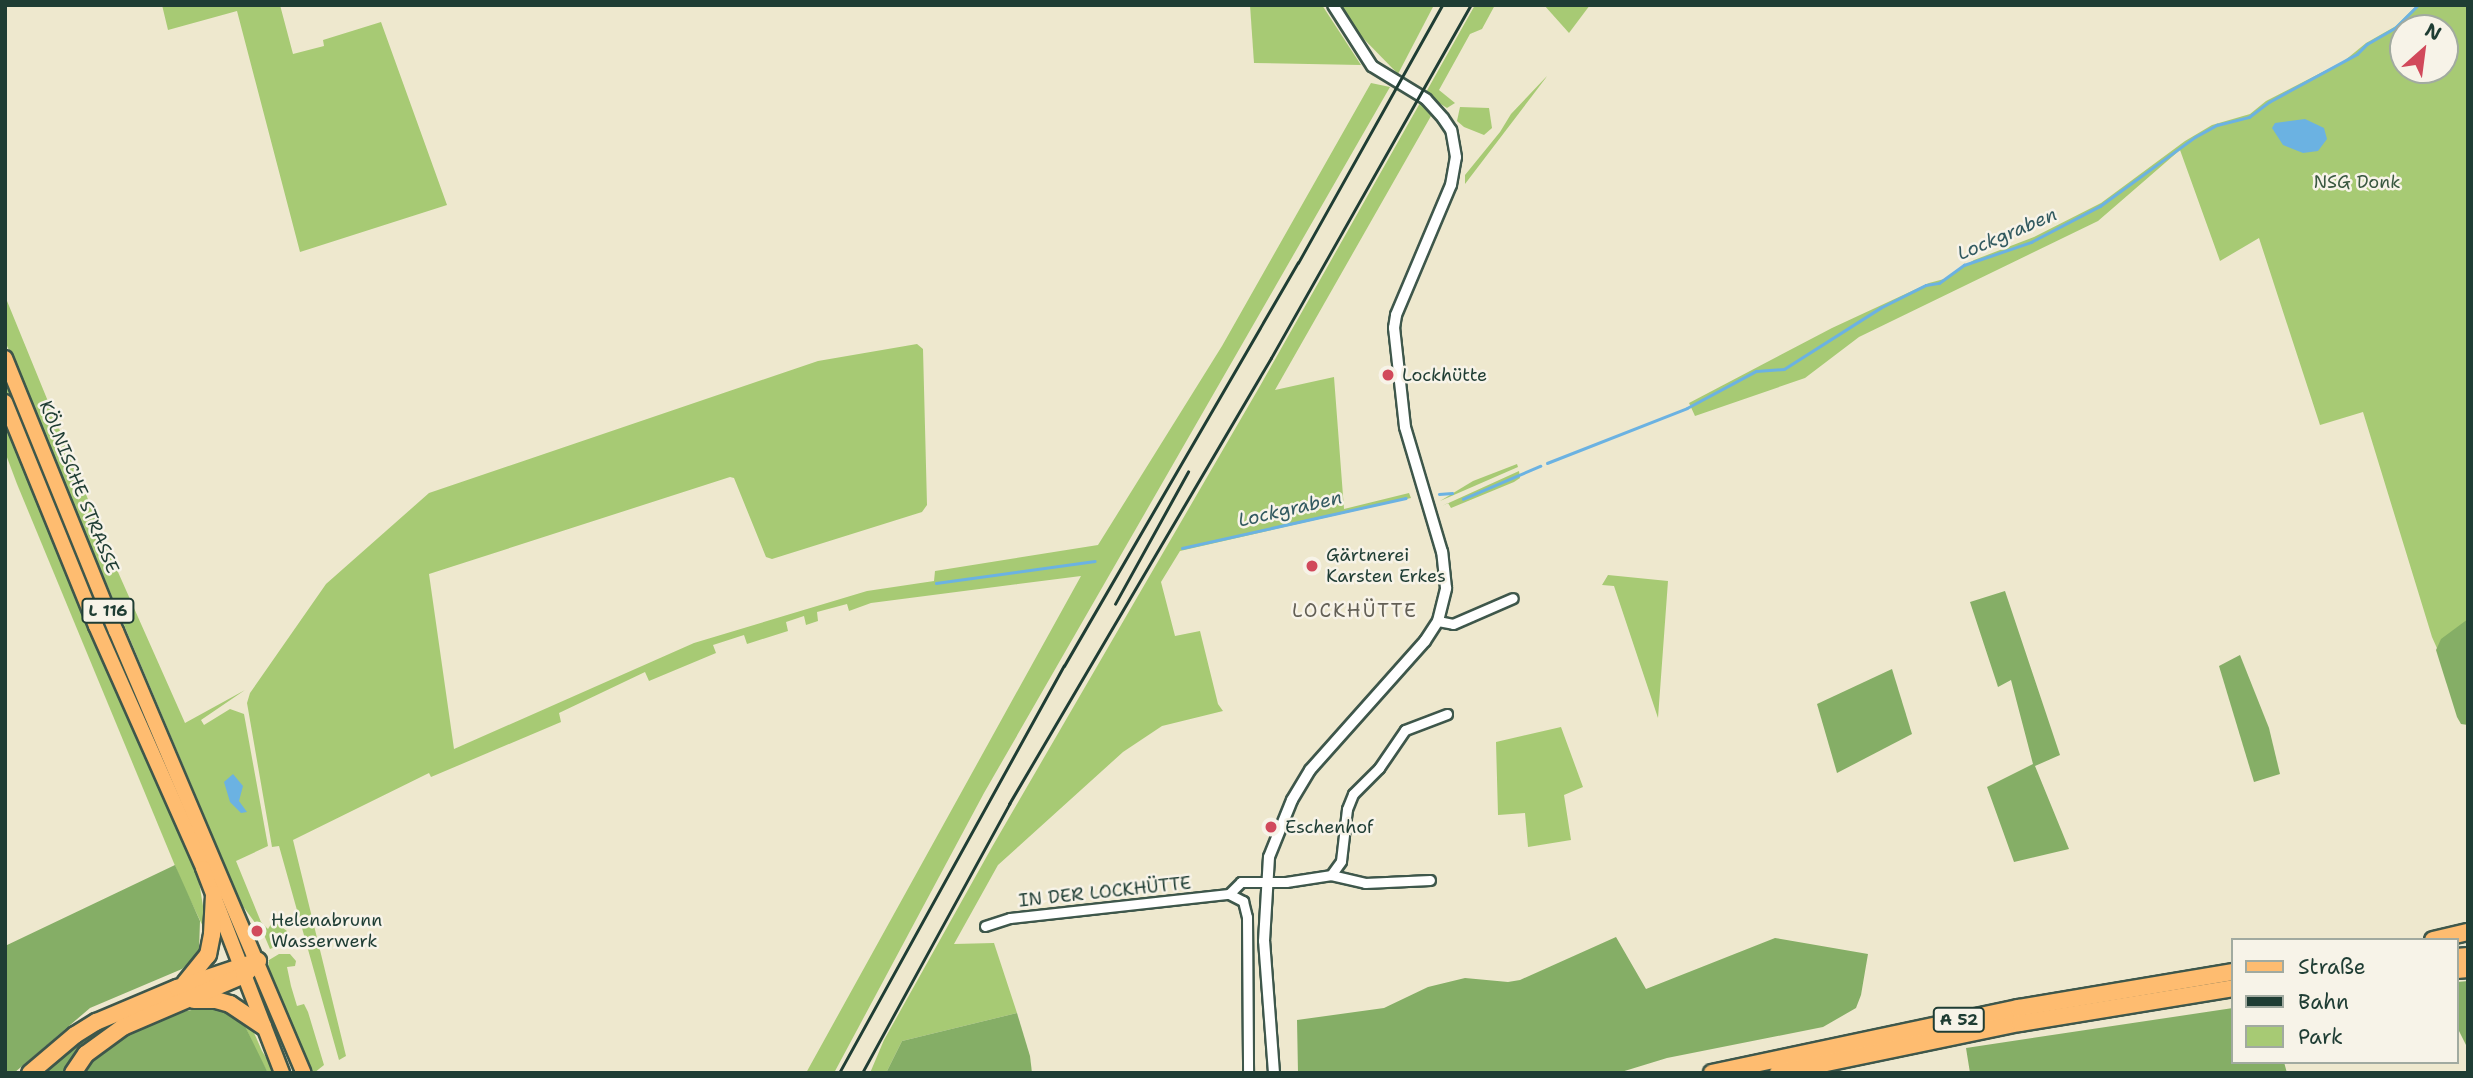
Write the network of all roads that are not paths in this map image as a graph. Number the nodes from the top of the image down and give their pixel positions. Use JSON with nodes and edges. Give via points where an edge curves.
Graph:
{"nodes":[{"id":1,"x":1333,"y":5,"type":"edge"},
{"id":2,"x":5,"y":358,"type":"edge"},
{"id":3,"x":5,"y":402,"type":"edge"},
{"id":4,"x":1513,"y":598,"type":"dead end"},
{"id":5,"x":1438,"y":621,"type":"junction"},
{"id":6,"x":1447,"y":714,"type":"dead end"},
{"id":7,"x":212,"y":870,"type":"junction"},
{"id":8,"x":1331,"y":875,"type":"junction"},
{"id":9,"x":1430,"y":880,"type":"dead end"},
{"id":10,"x":1265,"y":883,"type":"junction"},
{"id":11,"x":214,"y":894,"type":"junction"},
{"id":12,"x":1229,"y":894,"type":"junction"},
{"id":13,"x":985,"y":926,"type":"dead end"},
{"id":14,"x":2468,"y":932,"type":"edge"},
{"id":15,"x":2442,"y":938,"type":"edge"},
{"id":16,"x":258,"y":961,"type":"junction"},
{"id":17,"x":242,"y":970,"type":"junction"},
{"id":18,"x":2232,"y":972,"type":"edge"},
{"id":19,"x":2232,"y":988,"type":"edge"},
{"id":20,"x":179,"y":995,"type":"junction"},
{"id":21,"x":263,"y":1026,"type":"junction"},
{"id":22,"x":30,"y":1073,"type":"edge"},
{"id":23,"x":73,"y":1073,"type":"edge"},
{"id":24,"x":282,"y":1073,"type":"edge"},
{"id":25,"x":304,"y":1073,"type":"edge"},
{"id":26,"x":1248,"y":1073,"type":"edge"},
{"id":27,"x":1274,"y":1073,"type":"edge"},
{"id":28,"x":1713,"y":1073,"type":"edge"},
{"id":29,"x":1778,"y":1073,"type":"edge"}],
"edges":[{"from":1,"to":5,"type":"street","via":[[1372,66],[1426,99],[1451,130],[1456,157],[1451,185],[1394,328],[1405,427],[1445,565],[1446,588]]},
{"from":2,"to":7,"type":"main road","name":"KÖLNISCHE STRASSE","number":"L 116"},
{"from":3,"to":7,"type":"main road","name":"KÖLNISCHE STRASSE","number":"L 116","via":[[96,626]]},
{"from":4,"to":5,"type":"street","via":[[1453,624]]},
{"from":5,"to":10,"type":"street","via":[[1377,698],[1310,770],[1269,856]]},
{"from":6,"to":8,"type":"street","via":[[1405,730],[1379,768],[1353,794],[1346,809],[1340,861]]},
{"from":7,"to":11,"type":"main road","number":"L 116"},
{"from":7,"to":16,"type":"main road","number":"L 116"},
{"from":8,"to":9,"type":"street","via":[[1365,883]]},
{"from":8,"to":10,"type":"street","name":"IN DER LOCKHÜTTE"},
{"from":10,"to":12,"type":"street","name":"IN DER LOCKHÜTTE","via":[[1241,882]]},
{"from":10,"to":27,"type":"street","via":[[1264,941]]},
{"from":11,"to":17,"type":"main road","number":"L 116"},
{"from":11,"to":20,"type":"highway","via":[[208,956]]},
{"from":12,"to":13,"type":"street","name":"IN DER LOCKHÜTTE","via":[[1010,918]]},
{"from":12,"to":26,"type":"street","via":[[1243,901],[1247,918]]},
{"from":14,"to":15,"type":"highway"},
{"from":16,"to":17,"type":"highway"},
{"from":16,"to":25,"type":"main road","number":"L 116"},
{"from":17,"to":20,"type":"highway"},
{"from":17,"to":21,"type":"main road","number":"L 116"},
{"from":18,"to":28,"type":"highway","number":"A 52","via":[[2018,1008]]},
{"from":19,"to":29,"type":"highway","number":"A 52","via":[[2007,1026]]},
{"from":20,"to":21,"type":"highway","via":[[216,1000],[244,1011]]},
{"from":20,"to":22,"type":"highway","via":[[96,1022]]},
{"from":20,"to":23,"type":"highway","via":[[103,1039]]},
{"from":21,"to":24,"type":"main road","number":"L 116"}]}
